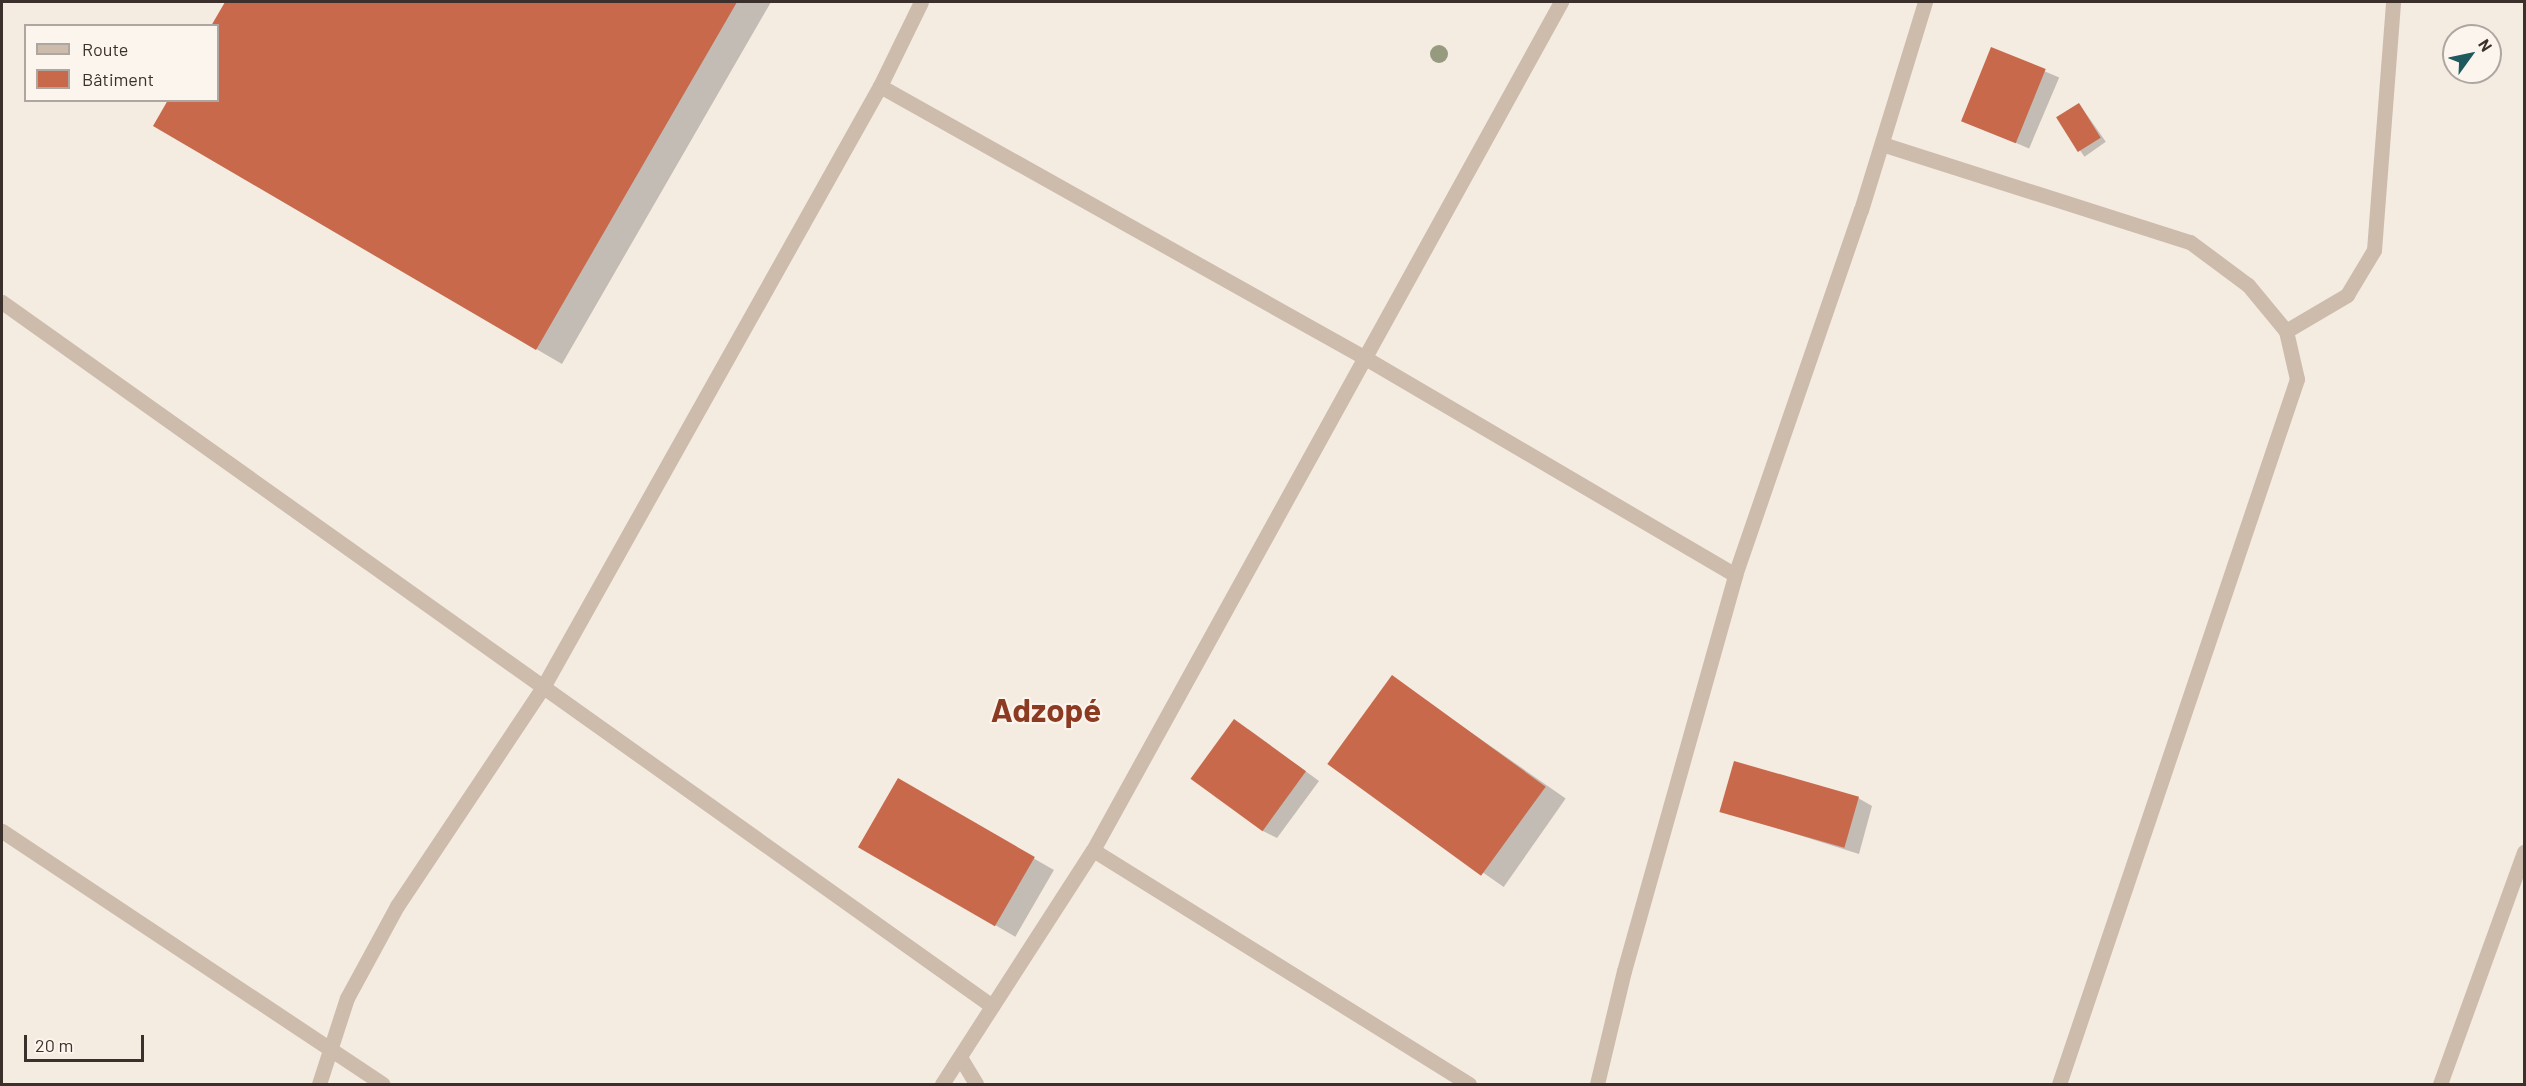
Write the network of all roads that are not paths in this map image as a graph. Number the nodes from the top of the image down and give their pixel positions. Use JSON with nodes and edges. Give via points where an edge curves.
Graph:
{"nodes":[{"id":1,"x":921,"y":2,"type":"edge"},
{"id":2,"x":1561,"y":2,"type":"edge"},
{"id":3,"x":1925,"y":2,"type":"edge"},
{"id":4,"x":2393,"y":2,"type":"edge"},
{"id":5,"x":880,"y":86,"type":"junction"},
{"id":6,"x":1881,"y":144,"type":"junction"},
{"id":7,"x":2,"y":302,"type":"edge"},
{"id":8,"x":2286,"y":331,"type":"junction"},
{"id":9,"x":1367,"y":359,"type":"junction"},
{"id":10,"x":1736,"y":574,"type":"junction"},
{"id":11,"x":543,"y":687,"type":"junction"},
{"id":12,"x":2,"y":831,"type":"edge"},
{"id":13,"x":1093,"y":850,"type":"junction"},
{"id":14,"x":2524,"y":852,"type":"edge"},
{"id":15,"x":992,"y":1006,"type":"junction"},
{"id":16,"x":330,"y":1047,"type":"junction"},
{"id":17,"x":960,"y":1057,"type":"junction"},
{"id":18,"x":319,"y":1084,"type":"edge"},
{"id":19,"x":382,"y":1084,"type":"edge"},
{"id":20,"x":942,"y":1084,"type":"edge"},
{"id":21,"x":976,"y":1084,"type":"edge"},
{"id":22,"x":1469,"y":1084,"type":"edge"},
{"id":23,"x":1597,"y":1084,"type":"edge"},
{"id":24,"x":2059,"y":1084,"type":"edge"},
{"id":25,"x":2440,"y":1084,"type":"edge"}],
"edges":[{"from":1,"to":5,"type":"street"},
{"from":2,"to":9,"type":"street"},
{"from":3,"to":6,"type":"street"},
{"from":4,"to":8,"type":"street","via":[[2374,250],[2347,295]]},
{"from":5,"to":9,"type":"street"},
{"from":5,"to":11,"type":"street"},
{"from":6,"to":8,"type":"street","via":[[2190,242],[2248,285]]},
{"from":6,"to":10,"type":"street"},
{"from":7,"to":11,"type":"street"},
{"from":8,"to":24,"type":"street","via":[[2297,379]]},
{"from":9,"to":10,"type":"street"},
{"from":9,"to":13,"type":"street"},
{"from":10,"to":23,"type":"street"},
{"from":11,"to":15,"type":"street"},
{"from":11,"to":16,"type":"street","via":[[398,906],[347,998]]},
{"from":12,"to":16,"type":"street"},
{"from":13,"to":15,"type":"street"},
{"from":13,"to":22,"type":"street"},
{"from":14,"to":25,"type":"street"},
{"from":15,"to":17,"type":"street"},
{"from":16,"to":18,"type":"street"},
{"from":16,"to":19,"type":"street"},
{"from":17,"to":20,"type":"street"},
{"from":17,"to":21,"type":"street"}]}
